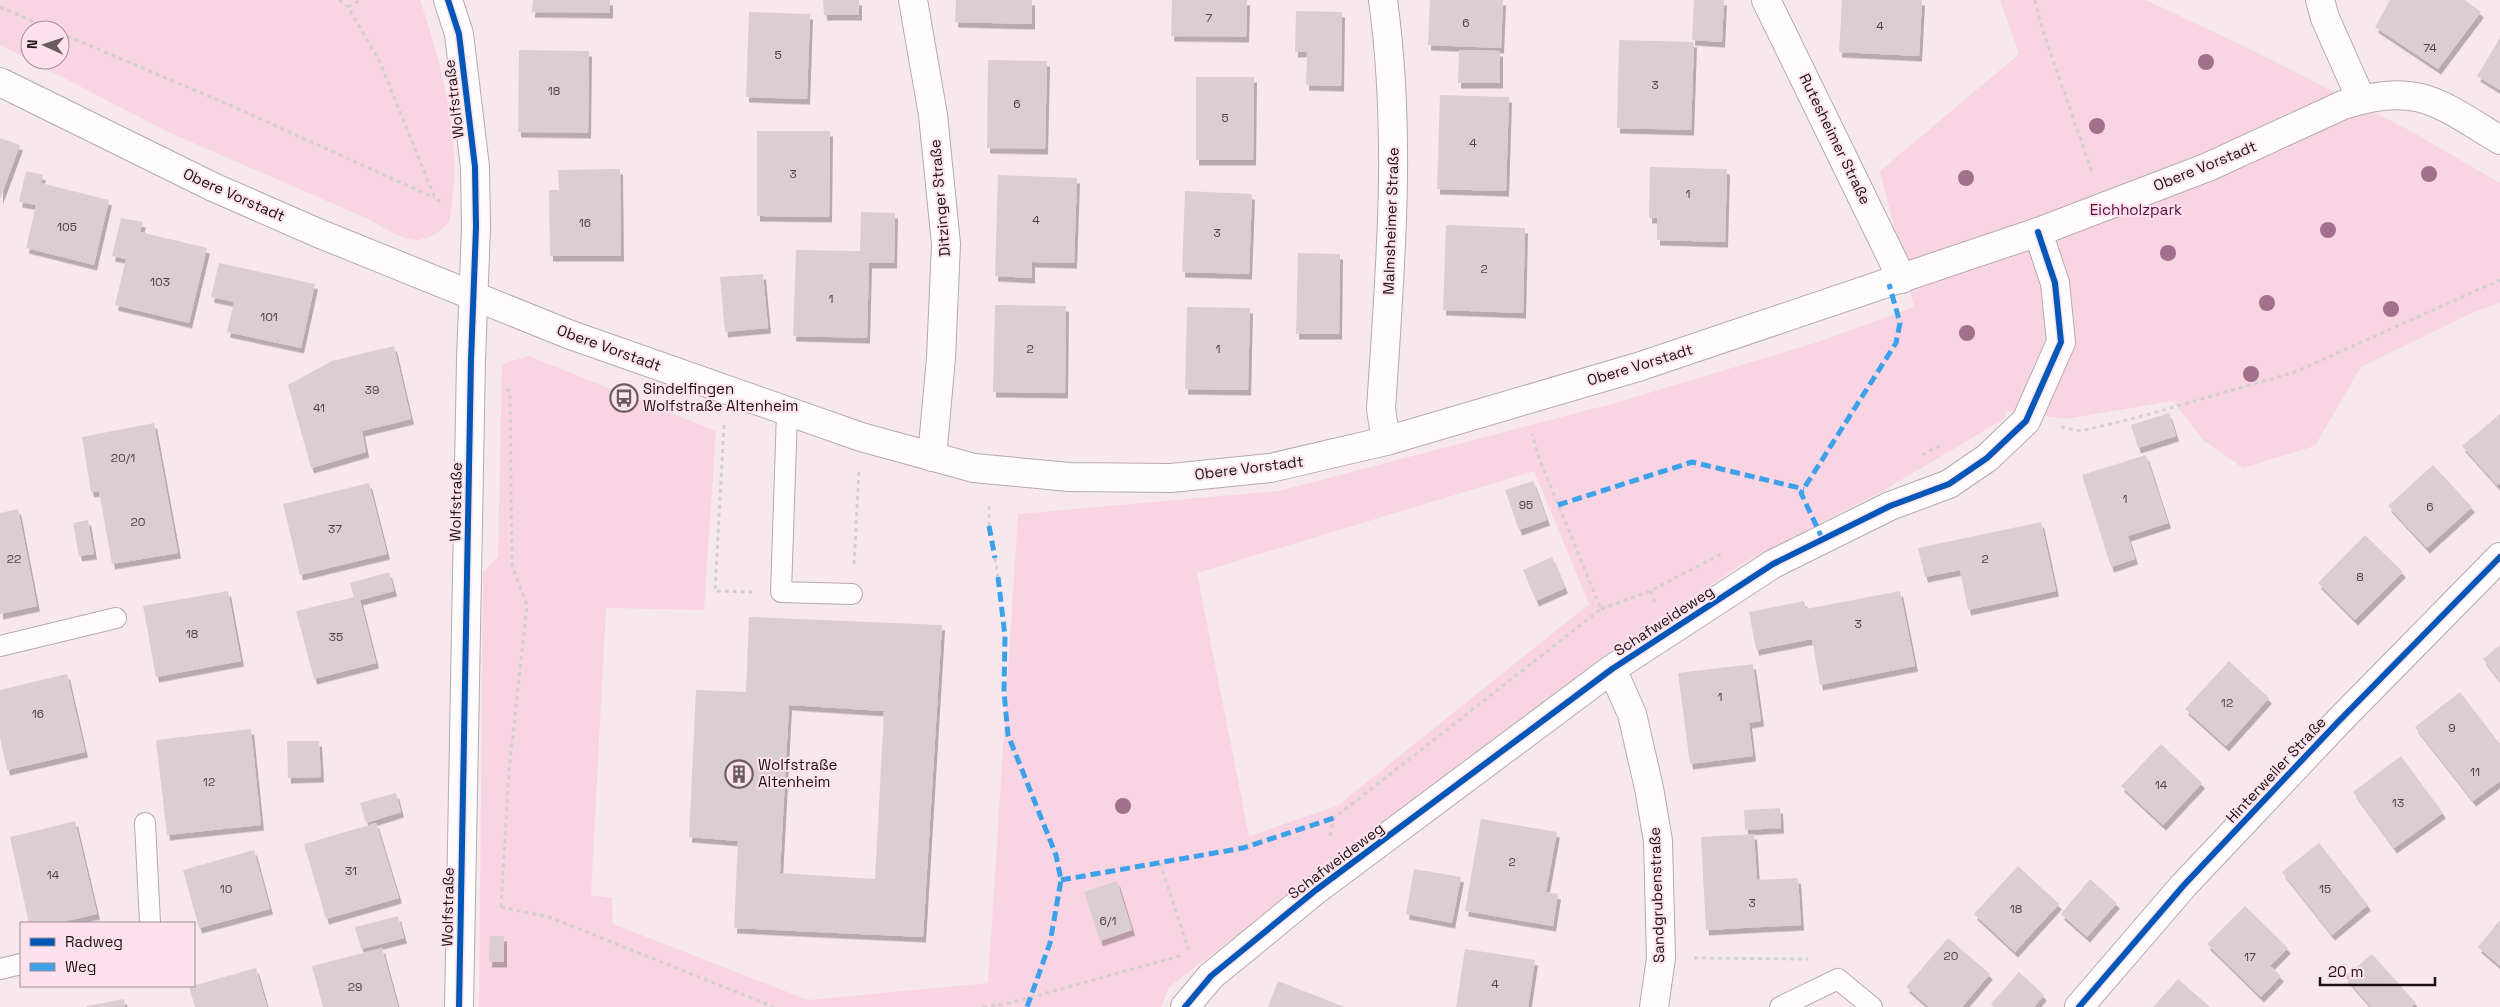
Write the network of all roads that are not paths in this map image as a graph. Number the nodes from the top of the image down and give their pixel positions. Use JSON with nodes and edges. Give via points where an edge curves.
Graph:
{"nodes":[{"id":1,"x":448,"y":0,"type":"edge"},
{"id":2,"x":913,"y":0,"type":"edge"},
{"id":3,"x":1383,"y":0,"type":"edge"},
{"id":4,"x":1766,"y":0,"type":"edge"},
{"id":5,"x":2320,"y":0,"type":"edge"},
{"id":6,"x":0,"y":82,"type":"edge"},
{"id":7,"x":2361,"y":99,"type":"junction"},
{"id":8,"x":2500,"y":140,"type":"edge"},
{"id":9,"x":2038,"y":232,"type":"junction"},
{"id":10,"x":1902,"y":279,"type":"junction"},
{"id":11,"x":473,"y":296,"type":"junction"},
{"id":12,"x":787,"y":413,"type":"junction"},
{"id":13,"x":1386,"y":441,"type":"junction"},
{"id":14,"x":932,"y":457,"type":"junction"},
{"id":15,"x":2500,"y":557,"type":"edge"},
{"id":16,"x":852,"y":594,"type":"dead end"},
{"id":17,"x":116,"y":618,"type":"dead end"},
{"id":18,"x":0,"y":646,"type":"edge"},
{"id":19,"x":1612,"y":670,"type":"junction"},
{"id":20,"x":145,"y":823,"type":"dead end"},
{"id":21,"x":150,"y":922,"type":"edge"},
{"id":22,"x":20,"y":964,"type":"edge"},
{"id":23,"x":0,"y":969,"type":"edge"},
{"id":24,"x":459,"y":1007,"type":"edge"},
{"id":25,"x":1185,"y":1007,"type":"edge"},
{"id":26,"x":1654,"y":1007,"type":"edge"},
{"id":27,"x":1780,"y":1007,"type":"edge"},
{"id":28,"x":1872,"y":1007,"type":"edge"},
{"id":29,"x":2079,"y":1007,"type":"edge"}],
"edges":[{"from":1,"to":11,"type":"street","name":"Wolfstraße","via":[[459,34],[475,167]]},
{"from":2,"to":14,"type":"street","name":"Ditzinger Straße","via":[[933,115],[946,244]]},
{"from":3,"to":13,"type":"street","name":"Malmsheimer Straße","via":[[1392,88],[1394,211],[1381,409]]},
{"from":4,"to":10,"type":"street","name":"Rutesheimer Straße"},
{"from":5,"to":7,"type":"street"},
{"from":6,"to":11,"type":"street","name":"Obere Vorstadt","via":[[213,187]]},
{"from":7,"to":8,"type":"street","name":"Obere Vorstadt","via":[[2411,94],[2442,104]]},
{"from":7,"to":9,"type":"street","name":"Obere Vorstadt","via":[[2208,167]]},
{"from":9,"to":10,"type":"street","name":"Obere Vorstadt"},
{"from":9,"to":19,"type":"street","name":"Schafweideweg","via":[[2055,283],[2061,342],[2026,421],[1988,458],[1948,484],[1890,506],[1774,564]]},
{"from":10,"to":13,"type":"street","name":"Obere Vorstadt","via":[[1638,367]]},
{"from":11,"to":12,"type":"street","name":"Obere Vorstadt"},
{"from":11,"to":24,"type":"street","name":"Wolfstraße"},
{"from":12,"to":14,"type":"street","name":"Obere Vorstadt"},
{"from":12,"to":16,"type":"lane","via":[[780,592]]},
{"from":13,"to":14,"type":"street","name":"Obere Vorstadt","via":[[1270,468],[1171,478],[1069,477],[994,471]]},
{"from":15,"to":29,"type":"street","name":"Hinterweiler Straße","via":[[2184,885]]},
{"from":17,"to":18,"type":"lane"},
{"from":19,"to":25,"type":"street","name":"Schafweideweg","via":[[1316,890],[1210,976]]},
{"from":19,"to":26,"type":"street","name":"Sandgrubenstraße","via":[[1632,714],[1650,788],[1658,841],[1661,958]]},
{"from":20,"to":21,"type":"lane"},
{"from":22,"to":23,"type":"lane"},
{"from":27,"to":28,"type":"lane","via":[[1838,979]]}]}
